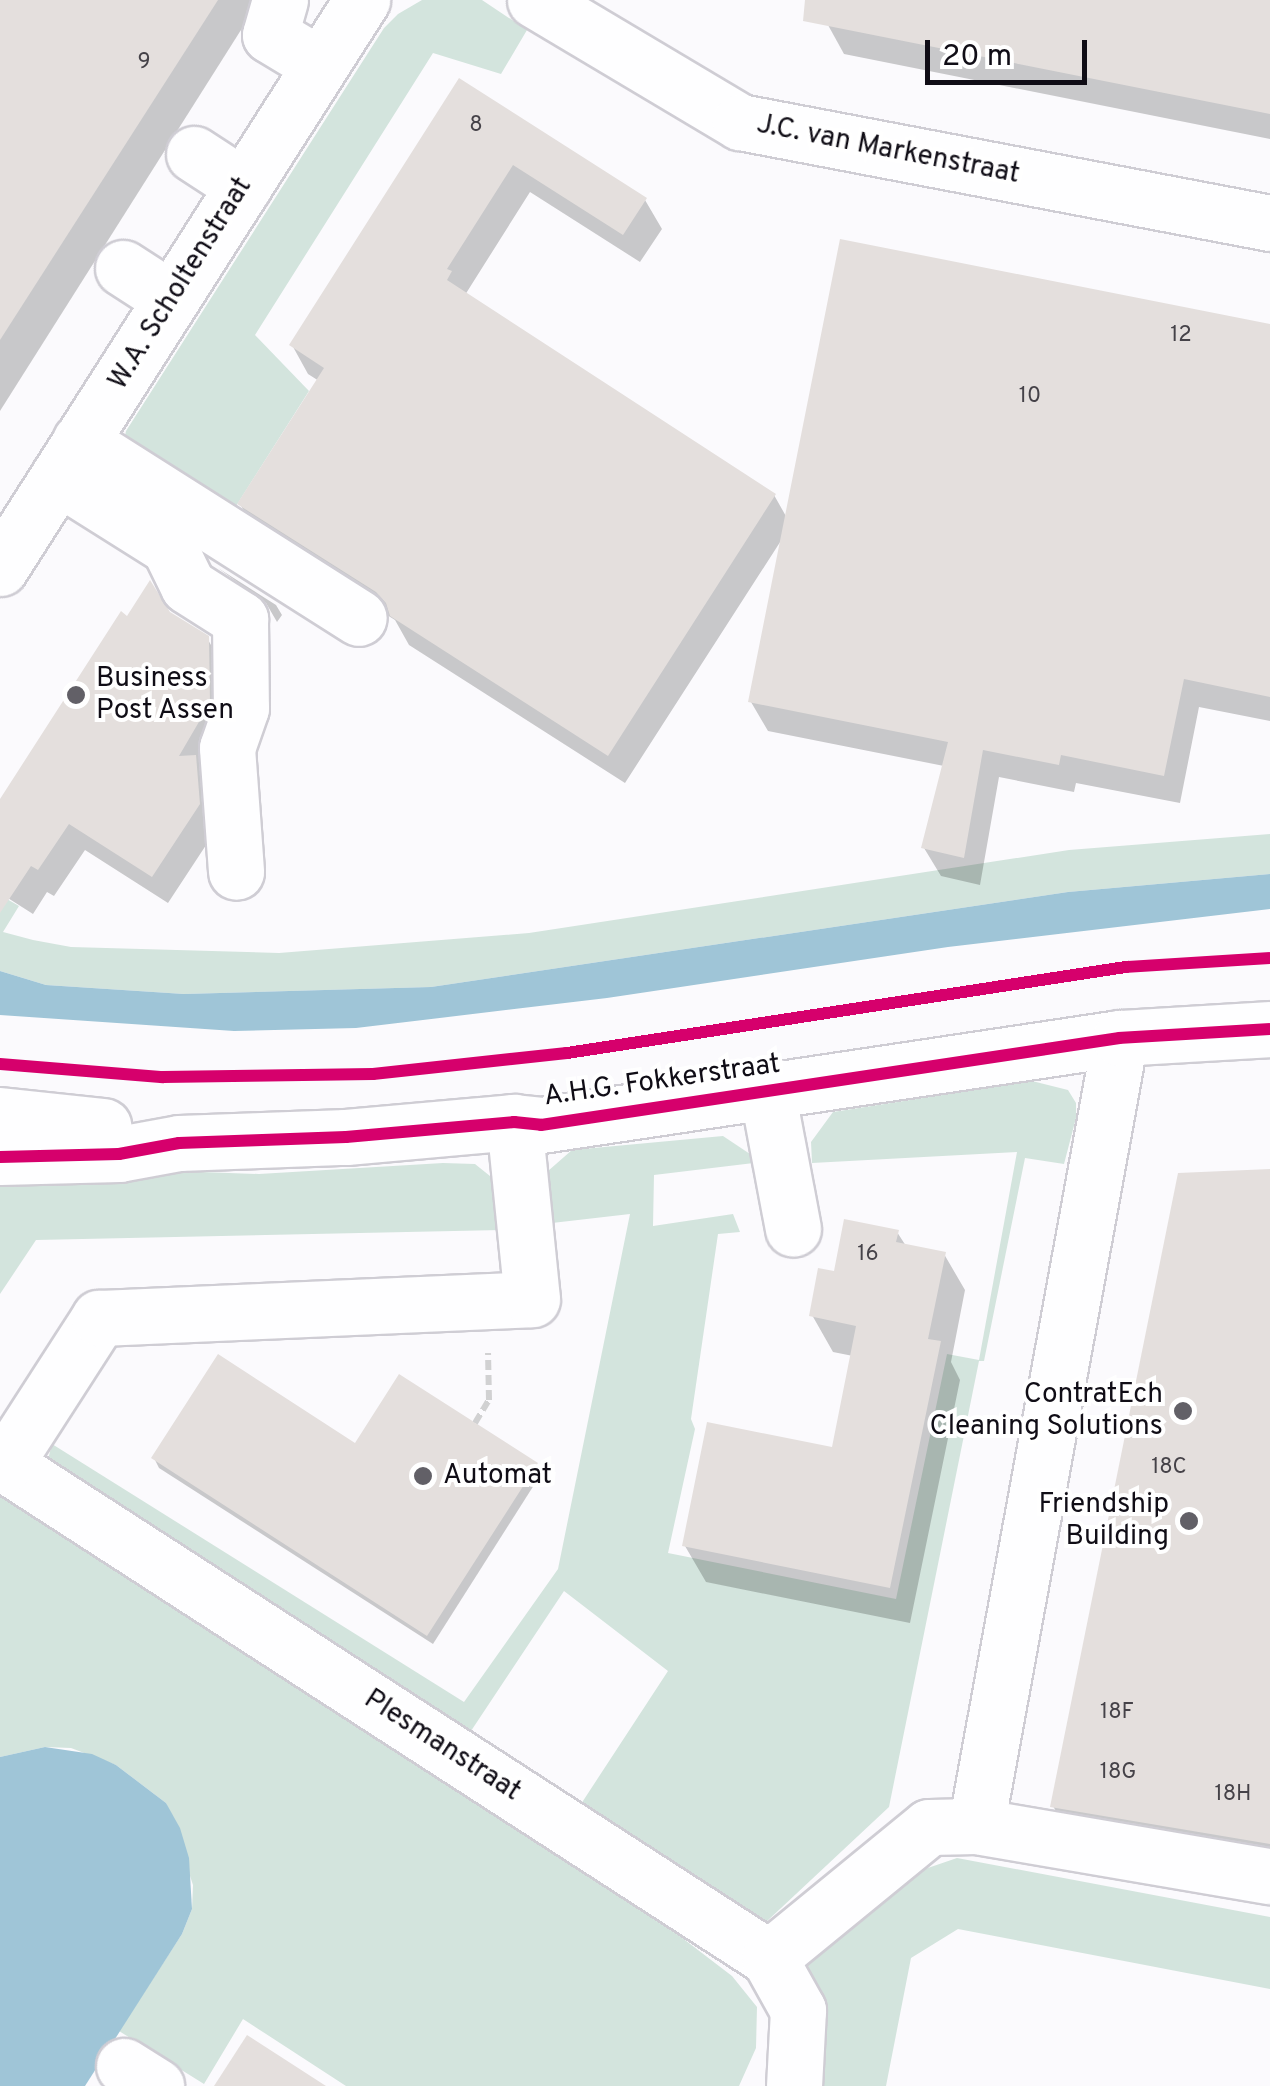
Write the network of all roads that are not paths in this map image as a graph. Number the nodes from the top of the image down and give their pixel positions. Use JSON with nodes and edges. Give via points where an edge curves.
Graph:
{"nodes":[{"id":1,"x":280,"y":0,"type":"edge"},
{"id":2,"x":362,"y":0,"type":"edge"},
{"id":3,"x":535,"y":0,"type":"edge"},
{"id":4,"x":320,"y":65,"type":"junction"},
{"id":5,"x":194,"y":154,"type":"dead end"},
{"id":6,"x":243,"y":186,"type":"junction"},
{"id":7,"x":1270,"y":223,"type":"edge"},
{"id":8,"x":124,"y":268,"type":"dead end"},
{"id":9,"x":171,"y":299,"type":"junction"},
{"id":10,"x":69,"y":459,"type":"junction"},
{"id":11,"x":0,"y":568,"type":"edge"},
{"id":12,"x":359,"y":618,"type":"dead end"},
{"id":13,"x":236,"y":872,"type":"dead end"},
{"id":14,"x":1270,"y":1029,"type":"edge"},
{"id":15,"x":1120,"y":1038,"type":"junction"},
{"id":16,"x":767,"y":1091,"type":"junction"},
{"id":17,"x":0,"y":1114,"type":"edge"},
{"id":18,"x":514,"y":1122,"type":"junction"},
{"id":19,"x":179,"y":1144,"type":"junction"},
{"id":20,"x":0,"y":1157,"type":"edge"},
{"id":21,"x":793,"y":1229,"type":"dead end"},
{"id":22,"x":2,"y":1463,"type":"edge"},
{"id":23,"x":976,"y":1826,"type":"junction"},
{"id":24,"x":1270,"y":1876,"type":"edge"},
{"id":25,"x":769,"y":1958,"type":"junction"},
{"id":26,"x":794,"y":2086,"type":"edge"}],
"edges":[{"from":1,"to":4,"type":"street","via":[[270,35]]},
{"from":2,"to":4,"type":"street","name":"W.A. Scholtenstraat"},
{"from":3,"to":7,"type":"street","name":"J.C. van Markenstraat","via":[[740,122]]},
{"from":4,"to":6,"type":"street","name":"W.A. Scholtenstraat"},
{"from":5,"to":6,"type":"street"},
{"from":6,"to":9,"type":"street","name":"W.A. Scholtenstraat"},
{"from":8,"to":9,"type":"street"},
{"from":9,"to":10,"type":"street","name":"W.A. Scholtenstraat"},
{"from":10,"to":11,"type":"street","name":"W.A. Scholtenstraat"},
{"from":10,"to":12,"type":"street"},
{"from":10,"to":13,"type":"street","via":[[169,547],[188,586],[240,619],[240,708],[227,748]]},
{"from":14,"to":15,"type":"street","name":"A.H.G. Fokkerstraat"},
{"from":15,"to":16,"type":"street","name":"A.H.G. Fokkerstraat"},
{"from":15,"to":23,"type":"street"},
{"from":16,"to":18,"type":"street","name":"A.H.G. Fokkerstraat","via":[[540,1125]]},
{"from":16,"to":21,"type":"street"},
{"from":17,"to":19,"type":"street","name":"A.H.G. Fokkerstraat","via":[[134,1130]]},
{"from":18,"to":19,"type":"street","name":"A.H.G. Fokkerstraat"},
{"from":18,"to":22,"type":"street","via":[[532,1298],[100,1318]]},
{"from":19,"to":20,"type":"street","name":"A.H.G. Fokkerstraat","via":[[119,1154]]},
{"from":22,"to":25,"type":"street","name":"Plesmanstraat"},
{"from":23,"to":24,"type":"street"},
{"from":23,"to":25,"type":"street","via":[[929,1827]]},
{"from":25,"to":26,"type":"street","name":"Plesmanstraat","via":[[798,2010]]}]}
